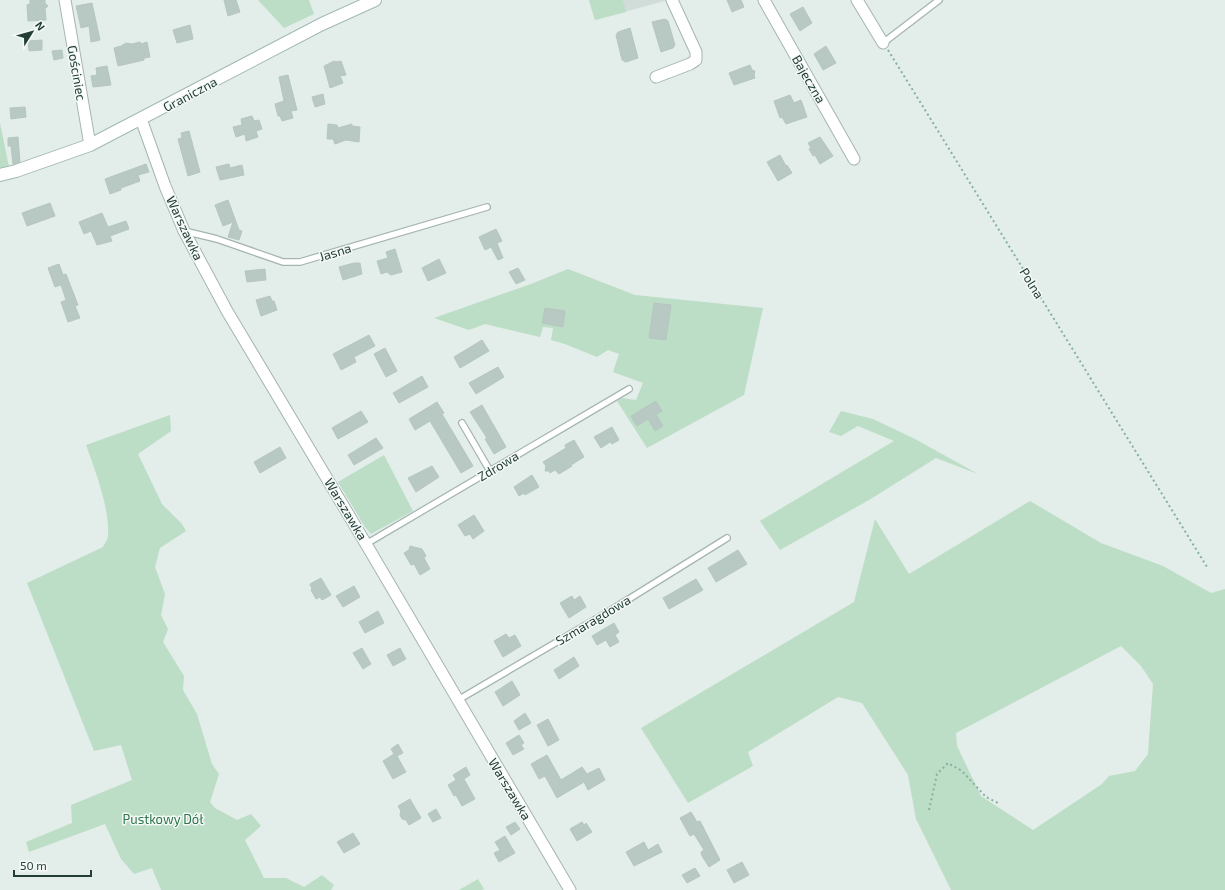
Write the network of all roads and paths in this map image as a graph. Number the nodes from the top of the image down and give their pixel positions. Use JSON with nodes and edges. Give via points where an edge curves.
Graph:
{"nodes":[{"id":1,"x":65,"y":0,"type":"edge"},
{"id":2,"x":375,"y":0,"type":"edge"},
{"id":3,"x":672,"y":0,"type":"edge"},
{"id":4,"x":764,"y":0,"type":"edge"},
{"id":5,"x":857,"y":0,"type":"edge"},
{"id":6,"x":939,"y":0,"type":"edge"},
{"id":7,"x":883,"y":42,"type":"junction"},
{"id":8,"x":656,"y":77,"type":"dead end"},
{"id":9,"x":141,"y":119,"type":"junction"},
{"id":10,"x":90,"y":145,"type":"junction"},
{"id":11,"x":854,"y":159,"type":"dead end"},
{"id":12,"x":0,"y":175,"type":"edge"},
{"id":13,"x":487,"y":207,"type":"dead end"},
{"id":14,"x":184,"y":231,"type":"junction"},
{"id":15,"x":629,"y":388,"type":"dead end"},
{"id":16,"x":462,"y":423,"type":"dead end"},
{"id":17,"x":490,"y":471,"type":"junction"},
{"id":18,"x":727,"y":538,"type":"dead end"},
{"id":19,"x":366,"y":544,"type":"junction"},
{"id":20,"x":1207,"y":567,"type":"dead end"},
{"id":21,"x":458,"y":700,"type":"junction"},
{"id":22,"x":1000,"y":804,"type":"dead end"},
{"id":23,"x":929,"y":810,"type":"dead end"},
{"id":24,"x":570,"y":890,"type":"edge"}],
"edges":[{"from":1,"to":10,"type":"street","name":"Gościniec"},
{"from":2,"to":9,"type":"street","name":"Graniczna","via":[[322,24]]},
{"from":3,"to":8,"type":"street","via":[[696,52],[696,60]]},
{"from":4,"to":11,"type":"street","name":"Bajeczna"},
{"from":5,"to":7,"type":"street"},
{"from":6,"to":7,"type":"lane"},
{"from":7,"to":20,"type":"path","name":"Polna"},
{"from":9,"to":10,"type":"street","name":"Graniczna"},
{"from":9,"to":14,"type":"street","name":"Warszawka"},
{"from":10,"to":12,"type":"street","name":"Graniczna"},
{"from":13,"to":14,"type":"lane","name":"Jasna","via":[[300,262],[283,262],[217,239]]},
{"from":14,"to":19,"type":"street","name":"Warszawka","via":[[227,311]]},
{"from":15,"to":17,"type":"lane","name":"Zdrowa"},
{"from":16,"to":17,"type":"lane"},
{"from":17,"to":19,"type":"lane","name":"Zdrowa"},
{"from":18,"to":21,"type":"lane","name":"Szmaragdowa"},
{"from":19,"to":21,"type":"street","name":"Warszawka"},
{"from":21,"to":24,"type":"street","name":"Warszawka"},
{"from":22,"to":23,"type":"path","via":[[986,797],[962,771],[948,763],[937,774]]}]}
